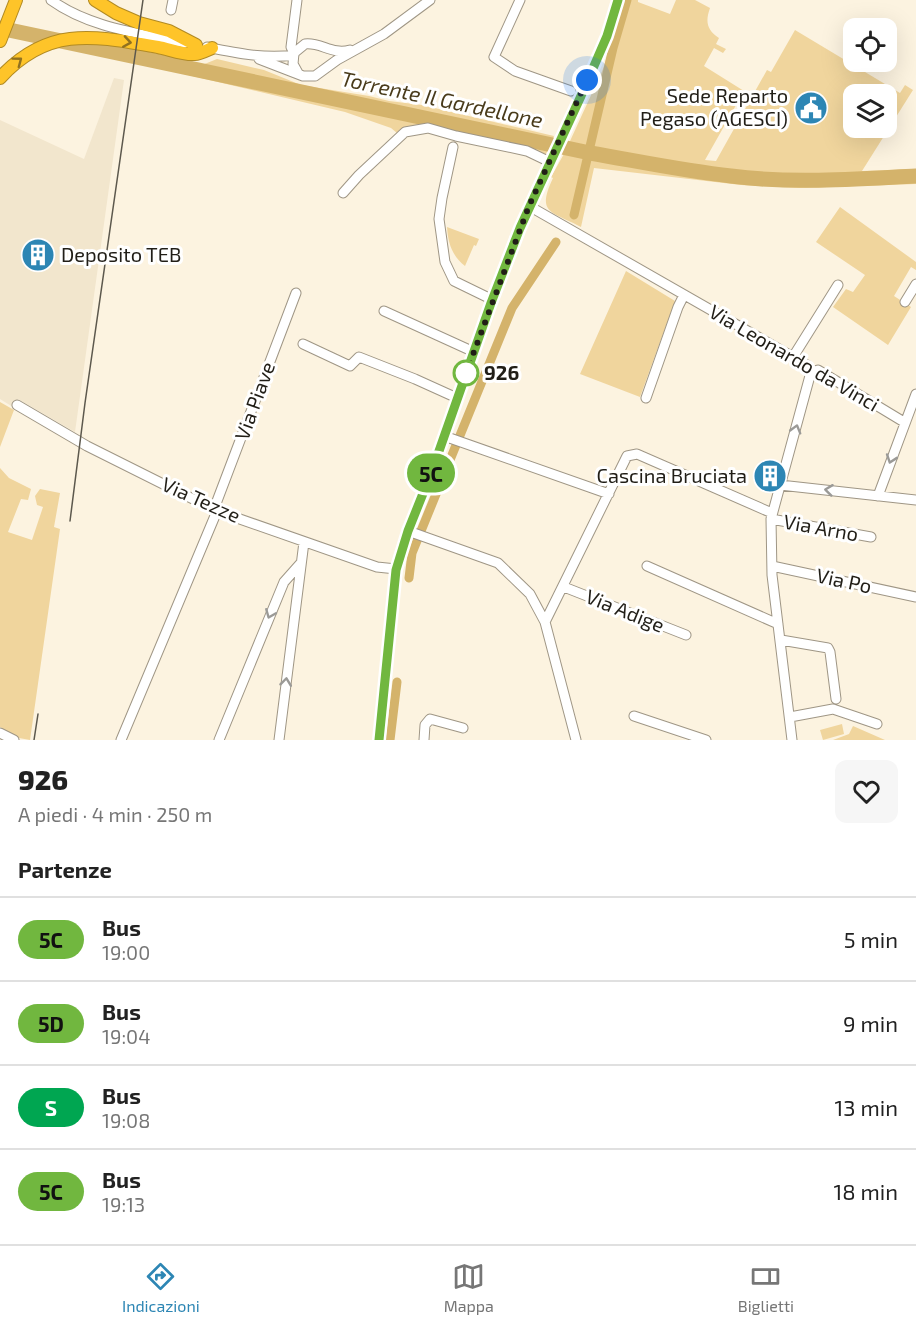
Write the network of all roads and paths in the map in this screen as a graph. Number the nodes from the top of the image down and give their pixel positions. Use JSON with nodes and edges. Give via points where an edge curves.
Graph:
{"nodes":[{"id":1,"x":16,"y":0,"type":"edge"},
{"id":2,"x":51,"y":0,"type":"edge"},
{"id":3,"x":95,"y":0,"type":"edge"},
{"id":4,"x":297,"y":0,"type":"edge"},
{"id":5,"x":430,"y":0,"type":"edge"},
{"id":6,"x":520,"y":0,"type":"edge"},
{"id":7,"x":618,"y":0,"type":"edge"},
{"id":8,"x":293,"y":22,"type":"junction"},
{"id":9,"x":0,"y":41,"type":"edge"},
{"id":10,"x":310,"y":44,"type":"junction"},
{"id":11,"x":196,"y":45,"type":"junction"},
{"id":12,"x":360,"y":47,"type":"junction"},
{"id":13,"x":212,"y":48,"type":"junction"},
{"id":14,"x":320,"y":48,"type":"junction"},
{"id":15,"x":294,"y":54,"type":"junction"},
{"id":16,"x":251,"y":56,"type":"junction"},
{"id":17,"x":322,"y":71,"type":"junction"},
{"id":18,"x":298,"y":73,"type":"junction"},
{"id":19,"x":0,"y":78,"type":"edge"},
{"id":20,"x":571,"y":91,"type":"dead end"},
{"id":21,"x":453,"y":147,"type":"dead end"},
{"id":22,"x":552,"y":158,"type":"junction"},
{"id":23,"x":343,"y":194,"type":"dead end"},
{"id":24,"x":529,"y":206,"type":"junction"},
{"id":25,"x":916,"y":284,"type":"edge"},
{"id":26,"x":838,"y":285,"type":"dead end"},
{"id":27,"x":296,"y":293,"type":"dead end"},
{"id":28,"x":684,"y":295,"type":"junction"},
{"id":29,"x":492,"y":300,"type":"junction"},
{"id":30,"x":905,"y":302,"type":"dead end"},
{"id":31,"x":384,"y":311,"type":"dead end"},
{"id":32,"x":303,"y":344,"type":"dead end"},
{"id":33,"x":474,"y":352,"type":"junction"},
{"id":34,"x":793,"y":357,"type":"junction"},
{"id":35,"x":811,"y":372,"type":"junction"},
{"id":36,"x":916,"y":394,"type":"edge"},
{"id":37,"x":457,"y":398,"type":"junction"},
{"id":38,"x":646,"y":398,"type":"dead end"},
{"id":39,"x":17,"y":405,"type":"dead end"},
{"id":40,"x":904,"y":422,"type":"junction"},
{"id":41,"x":444,"y":436,"type":"junction"},
{"id":42,"x":780,"y":485,"type":"junction"},
{"id":43,"x":609,"y":494,"type":"junction"},
{"id":44,"x":878,"y":496,"type":"junction"},
{"id":45,"x":916,"y":500,"type":"edge"},
{"id":46,"x":216,"y":510,"type":"junction"},
{"id":47,"x":771,"y":516,"type":"junction"},
{"id":48,"x":417,"y":534,"type":"junction"},
{"id":49,"x":870,"y":537,"type":"dead end"},
{"id":50,"x":304,"y":542,"type":"junction"},
{"id":51,"x":300,"y":564,"type":"junction"},
{"id":52,"x":647,"y":566,"type":"dead end"},
{"id":53,"x":772,"y":567,"type":"junction"},
{"id":54,"x":396,"y":570,"type":"junction"},
{"id":55,"x":564,"y":587,"type":"junction"},
{"id":56,"x":916,"y":597,"type":"edge"},
{"id":57,"x":546,"y":622,"type":"junction"},
{"id":58,"x":778,"y":624,"type":"junction"},
{"id":59,"x":686,"y":635,"type":"dead end"},
{"id":60,"x":781,"y":640,"type":"junction"},
{"id":61,"x":836,"y":699,"type":"dead end"},
{"id":62,"x":634,"y":717,"type":"dead end"},
{"id":63,"x":790,"y":717,"type":"junction"},
{"id":64,"x":877,"y":724,"type":"dead end"},
{"id":65,"x":463,"y":728,"type":"dead end"},
{"id":66,"x":0,"y":733,"type":"edge"},
{"id":67,"x":14,"y":740,"type":"edge"},
{"id":68,"x":121,"y":740,"type":"edge"},
{"id":69,"x":219,"y":740,"type":"edge"},
{"id":70,"x":279,"y":740,"type":"edge"},
{"id":71,"x":379,"y":740,"type":"edge"},
{"id":72,"x":424,"y":740,"type":"edge"},
{"id":73,"x":576,"y":740,"type":"edge"},
{"id":74,"x":706,"y":740,"type":"edge"},
{"id":75,"x":792,"y":740,"type":"edge"}],
"edges":[{"from":1,"to":9,"type":"highway"},
{"from":2,"to":11,"type":"street","via":[[72,14],[99,24]]},
{"from":3,"to":11,"type":"highway","via":[[116,13]]},
{"from":4,"to":8,"type":"street"},
{"from":5,"to":12,"type":"street"},
{"from":6,"to":20,"type":"street","via":[[494,57],[515,71]]},
{"from":7,"to":22,"type":"street","via":[[607,36]]},
{"from":8,"to":10,"type":"street","via":[[297,35]]},
{"from":8,"to":15,"type":"street"},
{"from":10,"to":14,"type":"street"},
{"from":10,"to":15,"type":"street"},
{"from":11,"to":13,"type":"street"},
{"from":12,"to":14,"type":"street","via":[[345,51]]},
{"from":12,"to":17,"type":"street"},
{"from":13,"to":16,"type":"street"},
{"from":19,"to":13,"type":"highway","one_way":true,"via":[[39,48],[69,38],[104,38],[195,54]]},
{"from":14,"to":17,"type":"street","via":[[327,59]]},
{"from":15,"to":16,"type":"street"},
{"from":15,"to":18,"type":"street","via":[[293,64]]},
{"from":16,"to":18,"type":"street"},
{"from":17,"to":18,"type":"street","via":[[308,77]]},
{"from":21,"to":29,"type":"street","via":[[439,219],[445,262],[454,281]]},
{"from":22,"to":23,"type":"street","via":[[428,128],[405,132]]},
{"from":22,"to":24,"type":"street"},
{"from":24,"to":28,"type":"street","name":"Via Leonardo da Vinci"},
{"from":24,"to":29,"type":"street"},
{"from":25,"to":30,"type":"street"},
{"from":26,"to":34,"type":"street"},
{"from":27,"to":46,"type":"street","name":"Via Piave"},
{"from":28,"to":34,"type":"street","name":"Via Leonardo da Vinci"},
{"from":28,"to":38,"type":"street"},
{"from":29,"to":33,"type":"street"},
{"from":31,"to":33,"type":"street"},
{"from":32,"to":37,"type":"street","via":[[350,366],[359,357]]},
{"from":33,"to":37,"type":"street"},
{"from":34,"to":35,"type":"street","name":"Via Leonardo da Vinci"},
{"from":35,"to":40,"type":"street","name":"Via Leonardo da Vinci","via":[[818,370]]},
{"from":42,"to":35,"type":"street","one_way":true},
{"from":36,"to":40,"type":"street"},
{"from":37,"to":41,"type":"street"},
{"from":39,"to":46,"type":"street","name":"Via Tezze","via":[[87,446]]},
{"from":40,"to":44,"type":"street","one_way":true},
{"from":41,"to":43,"type":"street"},
{"from":41,"to":48,"type":"street"},
{"from":44,"to":42,"type":"street","one_way":true},
{"from":42,"to":47,"type":"street"},
{"from":43,"to":47,"type":"street","name":"Via Arno","via":[[627,456],[637,454]]},
{"from":43,"to":55,"type":"street"},
{"from":44,"to":45,"type":"street"},
{"from":46,"to":50,"type":"street","name":"Via Tezze"},
{"from":46,"to":68,"type":"street","name":"Via Piave"},
{"from":47,"to":49,"type":"street","name":"Via Arno"},
{"from":47,"to":53,"type":"street"},
{"from":48,"to":54,"type":"street"},
{"from":48,"to":57,"type":"street","via":[[498,563],[530,594]]},
{"from":50,"to":51,"type":"street"},
{"from":50,"to":54,"type":"street","name":"Via Tezze"},
{"from":51,"to":69,"type":"street","one_way":true,"via":[[284,582]]},
{"from":70,"to":51,"type":"street","one_way":true},
{"from":52,"to":58,"type":"street"},
{"from":53,"to":56,"type":"street","name":"Via Po"},
{"from":53,"to":58,"type":"street"},
{"from":54,"to":71,"type":"street"},
{"from":55,"to":57,"type":"street"},
{"from":55,"to":59,"type":"street","name":"Via Adige"},
{"from":57,"to":73,"type":"street"},
{"from":58,"to":60,"type":"street"},
{"from":60,"to":61,"type":"street","via":[[828,648]]},
{"from":60,"to":63,"type":"street"},
{"from":62,"to":74,"type":"street"},
{"from":63,"to":64,"type":"street","via":[[833,709]]},
{"from":63,"to":75,"type":"street"},
{"from":65,"to":72,"type":"street","via":[[430,718]]},
{"from":66,"to":67,"type":"street"}]}
